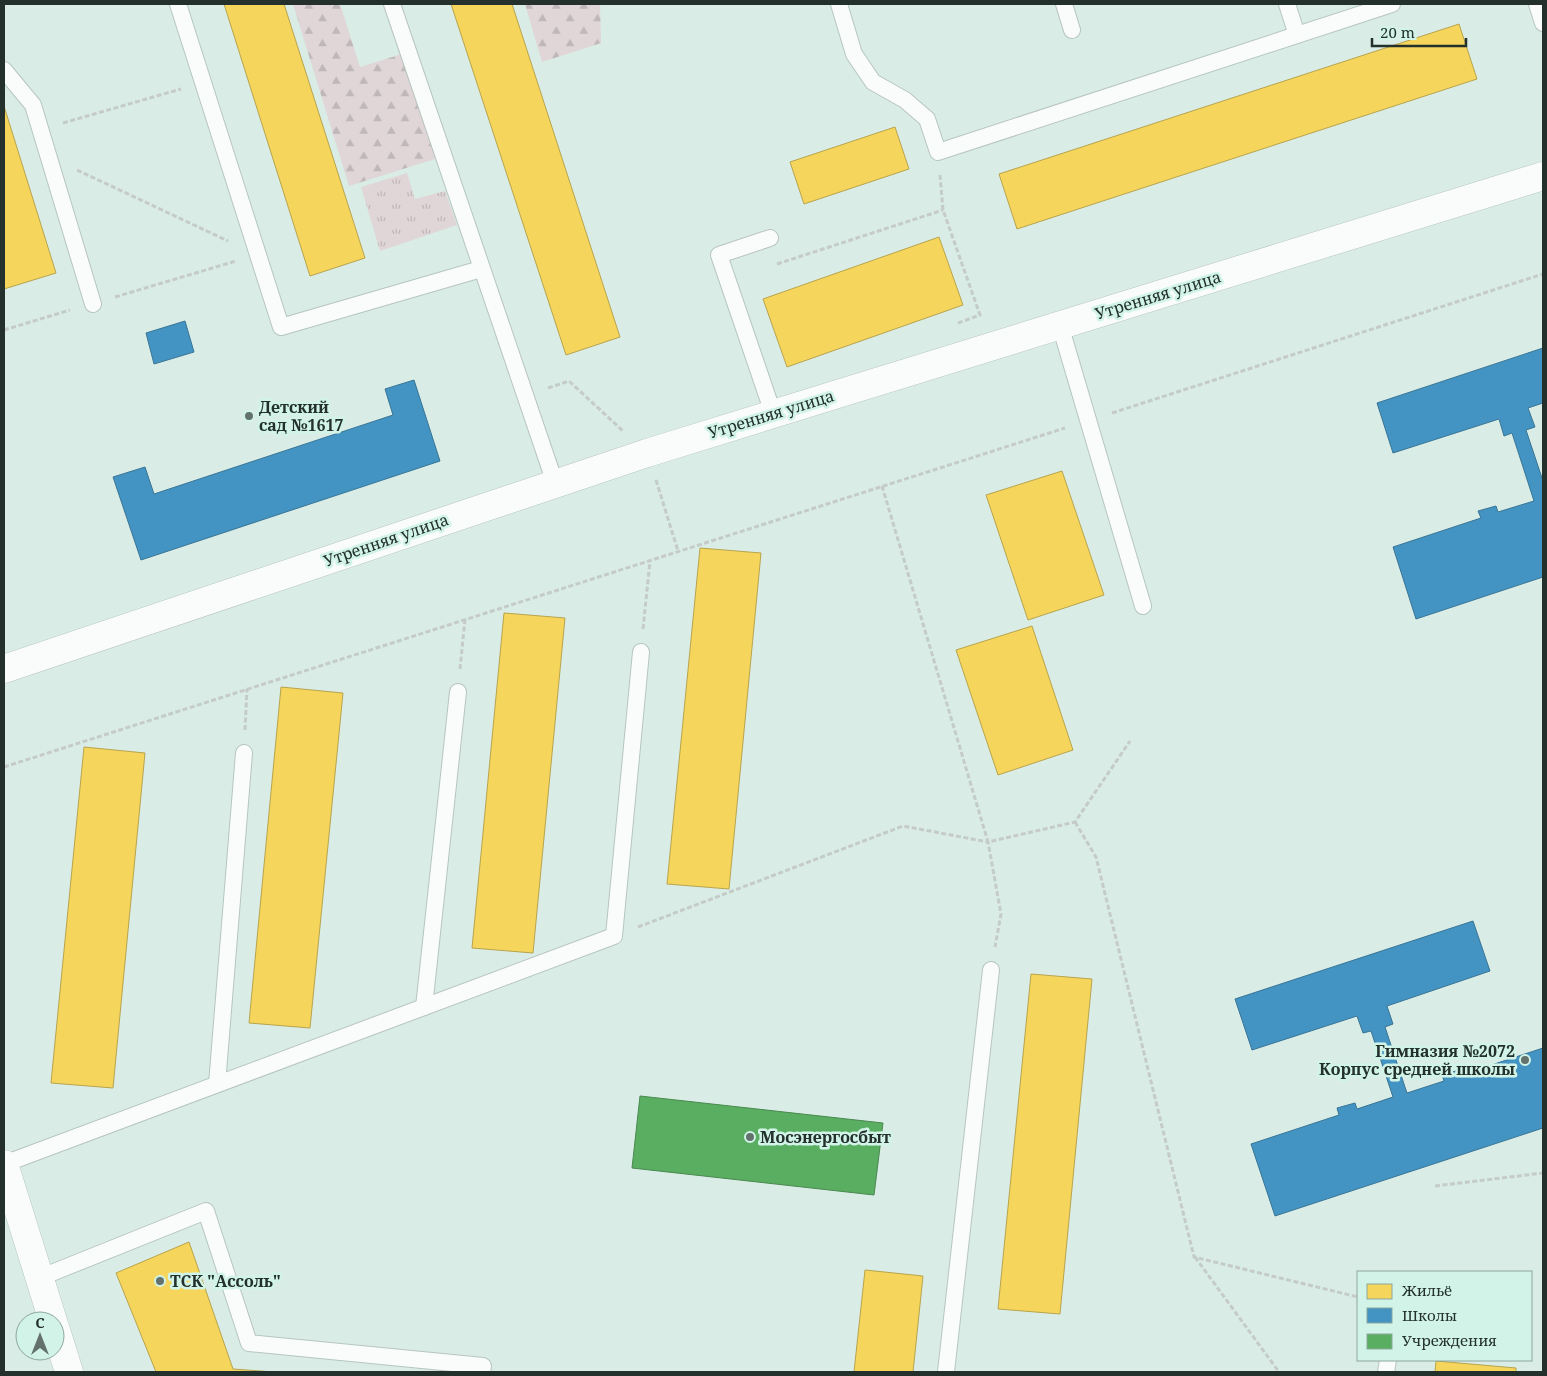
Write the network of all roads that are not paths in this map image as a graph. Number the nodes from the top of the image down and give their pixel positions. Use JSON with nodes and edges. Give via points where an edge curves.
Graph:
{"nodes":[{"id":1,"x":178,"y":4,"type":"edge"},
{"id":2,"x":392,"y":4,"type":"edge"},
{"id":3,"x":839,"y":4,"type":"edge"},
{"id":4,"x":1064,"y":4,"type":"edge"},
{"id":5,"x":1287,"y":4,"type":"edge"},
{"id":6,"x":1392,"y":4,"type":"edge"},
{"id":7,"x":1537,"y":4,"type":"edge"},
{"id":8,"x":1543,"y":23,"type":"edge"},
{"id":9,"x":1072,"y":30,"type":"dead end"},
{"id":10,"x":1296,"y":35,"type":"junction"},
{"id":11,"x":4,"y":70,"type":"edge"},
{"id":12,"x":1543,"y":176,"type":"edge"},
{"id":13,"x":770,"y":238,"type":"dead end"},
{"id":14,"x":481,"y":269,"type":"junction"},
{"id":15,"x":93,"y":304,"type":"road end"},
{"id":16,"x":1060,"y":325,"type":"junction"},
{"id":17,"x":773,"y":414,"type":"junction"},
{"id":18,"x":555,"y":484,"type":"junction"},
{"id":19,"x":1143,"y":606,"type":"dead end"},
{"id":20,"x":641,"y":652,"type":"road end"},
{"id":21,"x":4,"y":669,"type":"edge"},
{"id":22,"x":458,"y":692,"type":"road end"},
{"id":23,"x":244,"y":753,"type":"road end"},
{"id":24,"x":992,"y":970,"type":"road end"},
{"id":25,"x":424,"y":1007,"type":"junction"},
{"id":26,"x":217,"y":1084,"type":"junction"},
{"id":27,"x":4,"y":1164,"type":"edge"},
{"id":28,"x":39,"y":1278,"type":"junction"},
{"id":29,"x":50,"y":1311,"type":"edge"},
{"id":30,"x":65,"y":1359,"type":"edge"},
{"id":31,"x":69,"y":1372,"type":"edge"},
{"id":32,"x":482,"y":1372,"type":"edge"},
{"id":33,"x":946,"y":1372,"type":"edge"}],
"edges":[{"from":1,"to":14,"type":"lane","via":[[281,327]]},
{"from":2,"to":14,"type":"lane"},
{"from":3,"to":10,"type":"lane","via":[[854,54],[873,82],[905,100],[927,119],[938,152]]},
{"from":4,"to":9,"type":"lane"},
{"from":5,"to":10,"type":"lane"},
{"from":6,"to":10,"type":"lane"},
{"from":7,"to":8,"type":"lane"},
{"from":11,"to":15,"type":"lane","via":[[33,105]]},
{"from":12,"to":16,"type":"street","name":"Утренняя улица"},
{"from":13,"to":17,"type":"lane","via":[[720,255]]},
{"from":14,"to":18,"type":"lane"},
{"from":16,"to":17,"type":"street","name":"Утренняя улица"},
{"from":16,"to":19,"type":"lane"},
{"from":17,"to":18,"type":"street","name":"Утренняя улица"},
{"from":18,"to":21,"type":"street","name":"Утренняя улица"},
{"from":20,"to":25,"type":"lane","via":[[614,936]]},
{"from":22,"to":25,"type":"lane"},
{"from":23,"to":26,"type":"lane"},
{"from":24,"to":33,"type":"lane"},
{"from":25,"to":26,"type":"lane"},
{"from":26,"to":27,"type":"lane"},
{"from":27,"to":28,"type":"street"},
{"from":28,"to":29,"type":"street"},
{"from":28,"to":32,"type":"lane","via":[[206,1211],[249,1343],[482,1366]]},
{"from":30,"to":31,"type":"street"}]}
